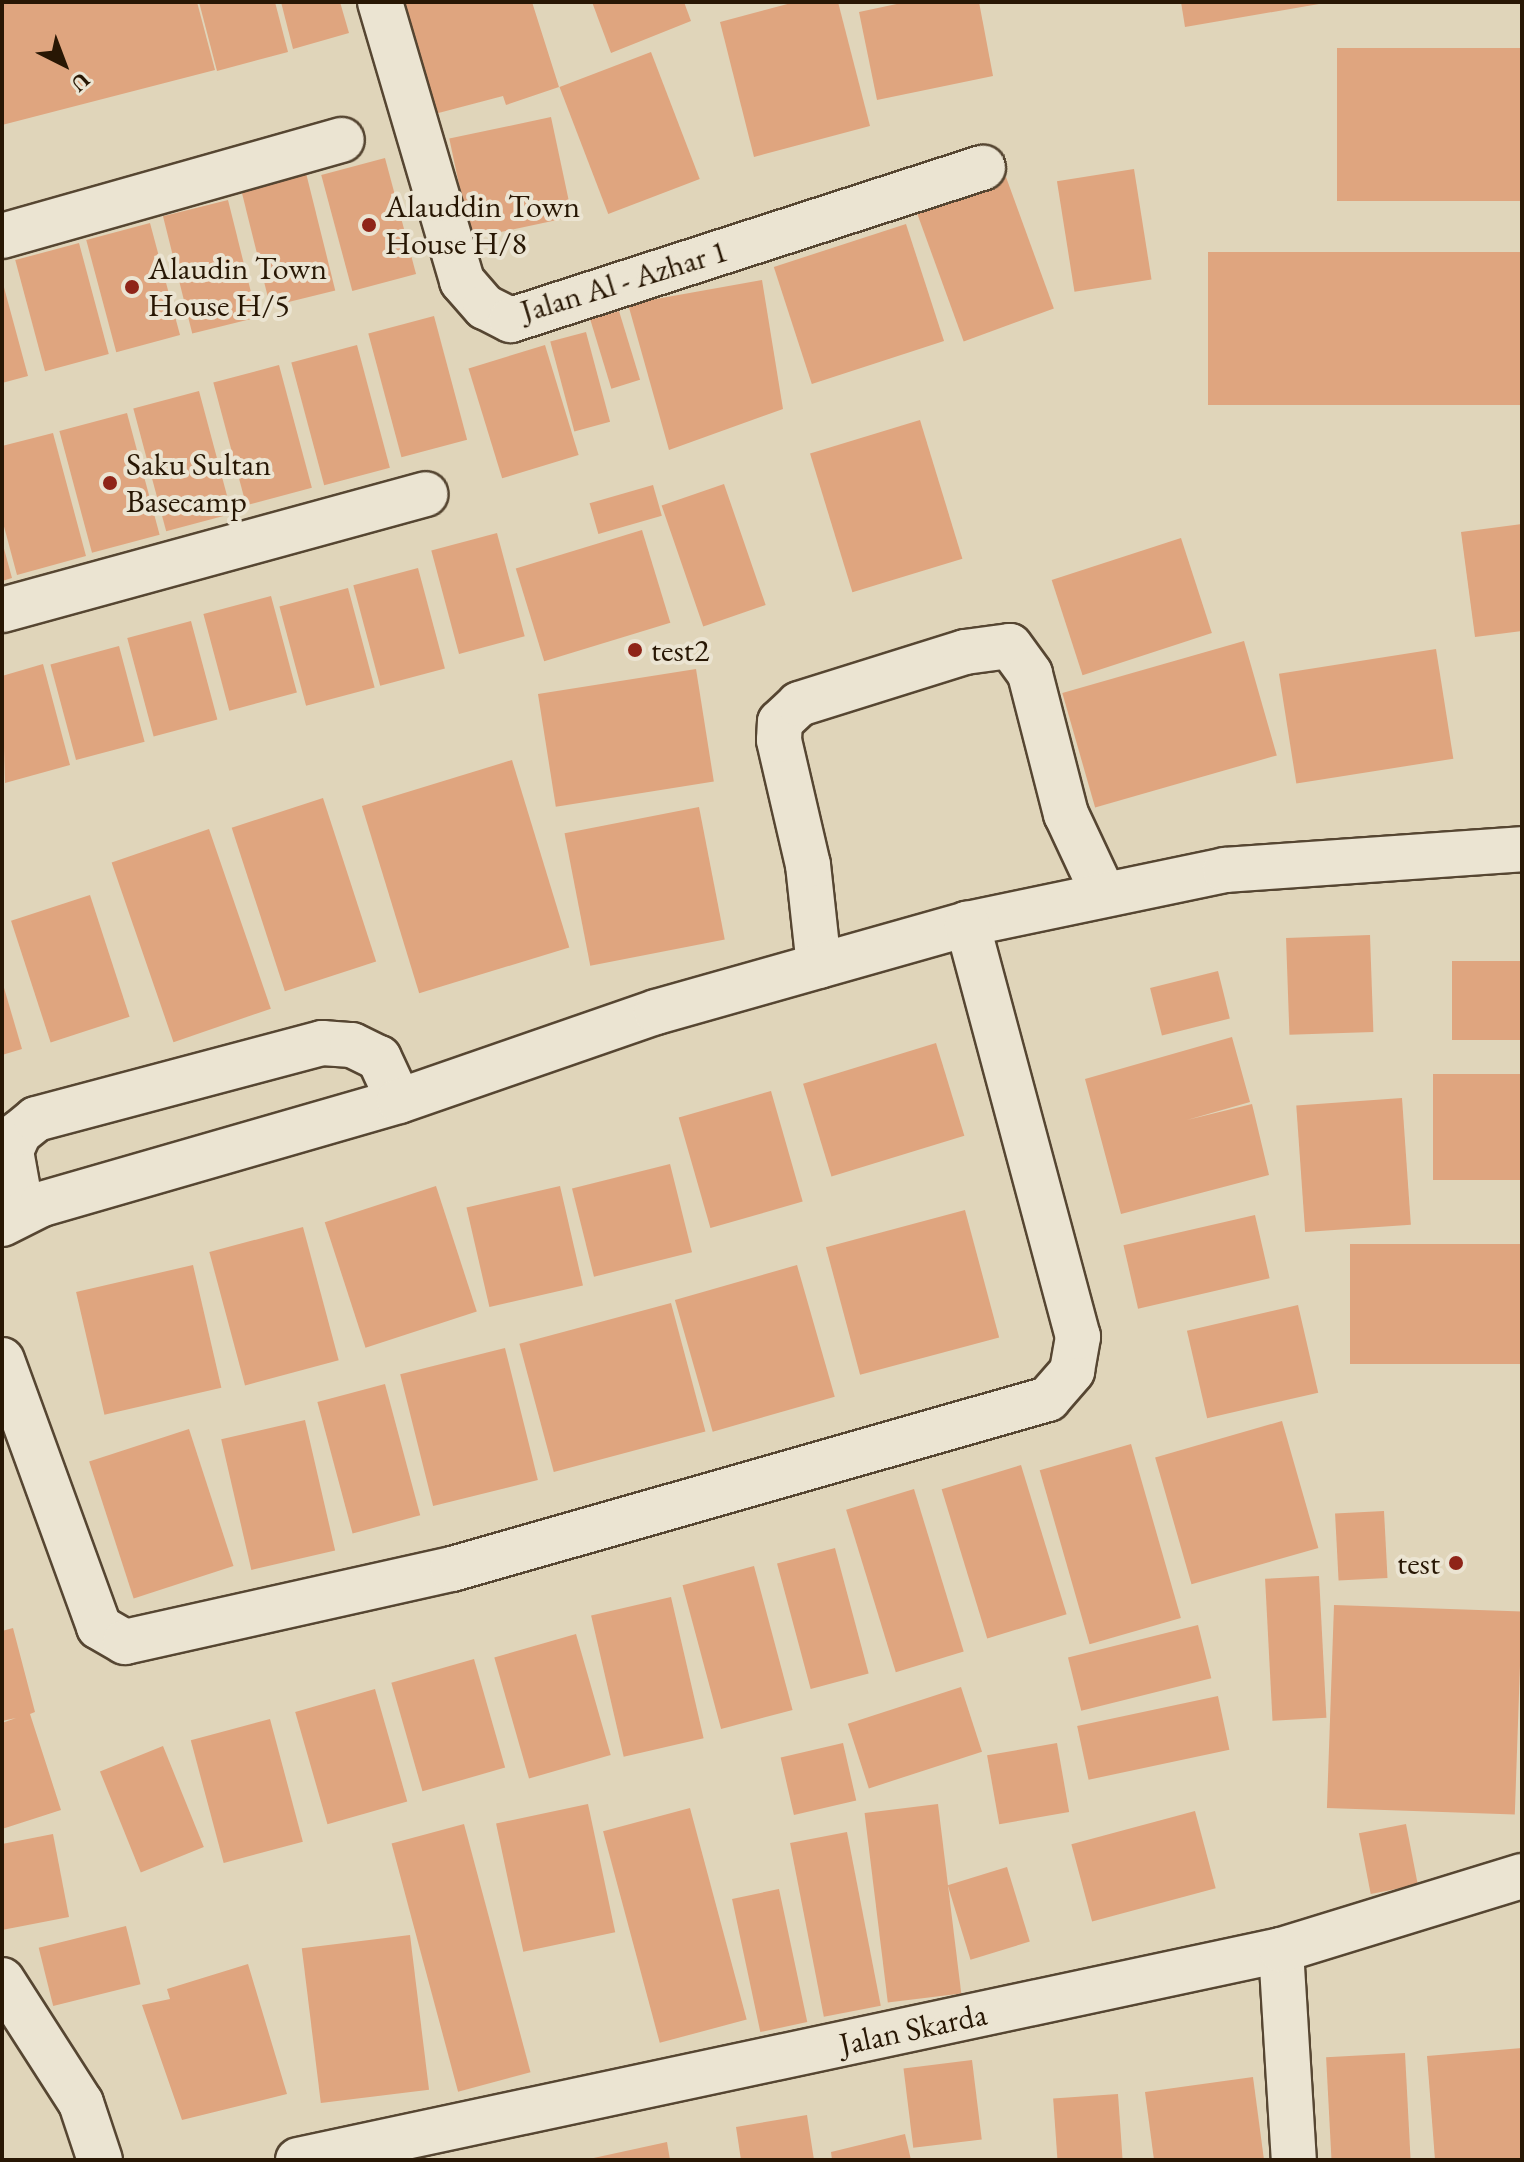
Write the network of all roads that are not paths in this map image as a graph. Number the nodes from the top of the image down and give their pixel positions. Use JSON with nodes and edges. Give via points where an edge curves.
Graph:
{"nodes":[{"id":1,"x":380,"y":2,"type":"edge"},
{"id":2,"x":342,"y":140,"type":"dead end"},
{"id":3,"x":983,"y":168,"type":"dead end"},
{"id":4,"x":2,"y":236,"type":"edge"},
{"id":5,"x":425,"y":494,"type":"dead end"},
{"id":6,"x":2,"y":610,"type":"edge"},
{"id":7,"x":1522,"y":849,"type":"edge"},
{"id":8,"x":1104,"y":895,"type":"junction"},
{"id":9,"x":967,"y":924,"type":"junction"},
{"id":10,"x":819,"y":966,"type":"junction"},
{"id":11,"x":399,"y":1101,"type":"junction"},
{"id":12,"x":12,"y":1218,"type":"edge"},
{"id":13,"x":2,"y":1360,"type":"edge"},
{"id":14,"x":1522,"y":1876,"type":"edge"},
{"id":15,"x":1281,"y":1950,"type":"junction"},
{"id":16,"x":2,"y":1980,"type":"edge"},
{"id":17,"x":100,"y":2160,"type":"edge"},
{"id":18,"x":298,"y":2160,"type":"edge"},
{"id":19,"x":1294,"y":2160,"type":"edge"}],
"edges":[{"from":1,"to":3,"type":"street","name":"Jalan Al - Azhar 1","via":[[462,281],[485,307],[511,320]]},
{"from":2,"to":4,"type":"street"},
{"from":5,"to":6,"type":"street"},
{"from":7,"to":8,"type":"street","via":[[1225,870]]},
{"from":8,"to":9,"type":"street"},
{"from":8,"to":10,"type":"street","via":[[1066,814],[1030,674],[1010,646],[965,652],[799,704],[780,722],[779,740],[808,865]]},
{"from":9,"to":10,"type":"street"},
{"from":9,"to":13,"type":"street","via":[[1078,1337],[1072,1371],[1048,1399],[452,1569],[125,1642],[99,1627]]},
{"from":10,"to":11,"type":"street","via":[[656,1012]]},
{"from":11,"to":12,"type":"street"},
{"from":11,"to":12,"type":"street","via":[[379,1058],[352,1045],[322,1043],[36,1119],[19,1133],[11,1151]]},
{"from":14,"to":15,"type":"street","name":"Jalan Skarda"},
{"from":15,"to":18,"type":"street","name":"Jalan Skarda"},
{"from":15,"to":19,"type":"street"},
{"from":16,"to":17,"type":"street","via":[[81,2103]]}]}
